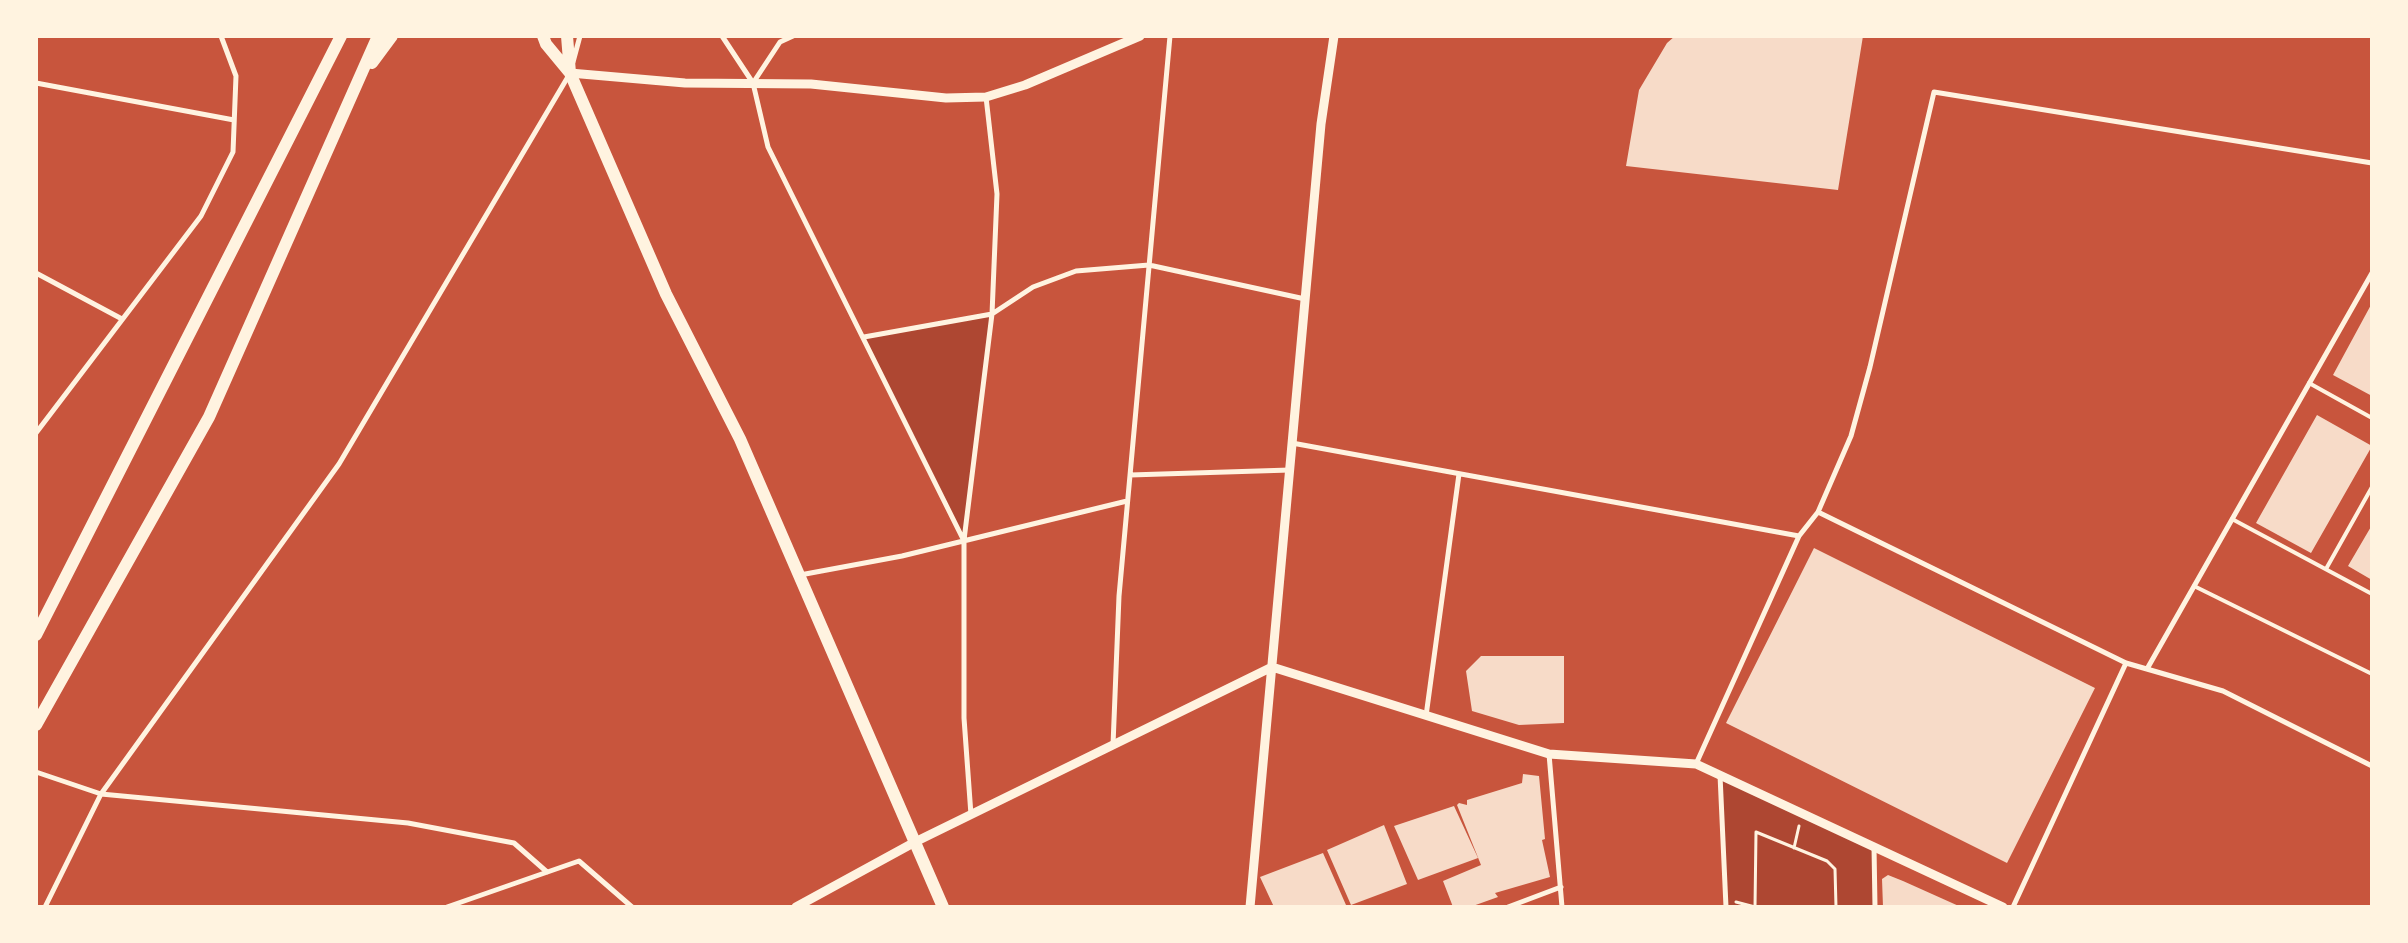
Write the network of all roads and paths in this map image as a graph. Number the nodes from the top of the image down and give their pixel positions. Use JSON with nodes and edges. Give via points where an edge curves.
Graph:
{"nodes":[{"id":1,"x":221,"y":36,"type":"edge"},
{"id":2,"x":341,"y":36,"type":"edge"},
{"id":3,"x":378,"y":36,"type":"edge"},
{"id":4,"x":392,"y":36,"type":"edge"},
{"id":5,"x":531,"y":36,"type":"edge"},
{"id":6,"x":566,"y":36,"type":"edge"},
{"id":7,"x":580,"y":36,"type":"edge"},
{"id":8,"x":722,"y":36,"type":"edge"},
{"id":9,"x":792,"y":36,"type":"edge"},
{"id":10,"x":1140,"y":36,"type":"edge"},
{"id":11,"x":1170,"y":36,"type":"edge"},
{"id":12,"x":1334,"y":36,"type":"edge"},
{"id":13,"x":545,"y":40,"type":"edge"},
{"id":14,"x":570,"y":73,"type":"junction"},
{"id":15,"x":36,"y":83,"type":"edge"},
{"id":16,"x":358,"y":84,"type":"junction"},
{"id":17,"x":753,"y":84,"type":"junction"},
{"id":18,"x":986,"y":97,"type":"junction"},
{"id":19,"x":234,"y":120,"type":"junction"},
{"id":20,"x":2372,"y":163,"type":"edge"},
{"id":21,"x":1149,"y":265,"type":"junction"},
{"id":22,"x":36,"y":273,"type":"edge"},
{"id":23,"x":2372,"y":273,"type":"edge"},
{"id":24,"x":1305,"y":299,"type":"junction"},
{"id":25,"x":992,"y":314,"type":"junction"},
{"id":26,"x":122,"y":319,"type":"junction"},
{"id":27,"x":864,"y":337,"type":"junction"},
{"id":28,"x":2309,"y":382,"type":"junction"},
{"id":29,"x":2372,"y":418,"type":"edge"},
{"id":30,"x":36,"y":433,"type":"edge"},
{"id":31,"x":1292,"y":443,"type":"junction"},
{"id":32,"x":1290,"y":470,"type":"junction"},
{"id":33,"x":1459,"y":474,"type":"junction"},
{"id":34,"x":1130,"y":475,"type":"junction"},
{"id":35,"x":2372,"y":488,"type":"edge"},
{"id":36,"x":1127,"y":500,"type":"junction"},
{"id":37,"x":1818,"y":512,"type":"junction"},
{"id":38,"x":2232,"y":519,"type":"junction"},
{"id":39,"x":1799,"y":536,"type":"junction"},
{"id":40,"x":964,"y":540,"type":"junction"},
{"id":41,"x":2326,"y":569,"type":"junction"},
{"id":42,"x":799,"y":575,"type":"junction"},
{"id":43,"x":2194,"y":586,"type":"junction"},
{"id":44,"x":2372,"y":594,"type":"edge"},
{"id":45,"x":36,"y":635,"type":"edge"},
{"id":46,"x":2126,"y":663,"type":"junction"},
{"id":47,"x":1272,"y":667,"type":"junction"},
{"id":48,"x":2147,"y":669,"type":"junction"},
{"id":49,"x":2372,"y":674,"type":"edge"},
{"id":50,"x":1426,"y":716,"type":"junction"},
{"id":51,"x":36,"y":725,"type":"edge"},
{"id":52,"x":1113,"y":745,"type":"junction"},
{"id":53,"x":1549,"y":754,"type":"junction"},
{"id":54,"x":1696,"y":764,"type":"junction"},
{"id":55,"x":2372,"y":766,"type":"edge"},
{"id":56,"x":36,"y":772,"type":"edge"},
{"id":57,"x":1720,"y":775,"type":"junction"},
{"id":58,"x":101,"y":794,"type":"junction"},
{"id":59,"x":1802,"y":814,"type":"junction"},
{"id":60,"x":970,"y":815,"type":"junction"},
{"id":61,"x":915,"y":842,"type":"junction"},
{"id":62,"x":1874,"y":847,"type":"junction"},
{"id":63,"x":1794,"y":848,"type":"junction"},
{"id":64,"x":547,"y":872,"type":"junction"},
{"id":65,"x":1561,"y":888,"type":"junction"},
{"id":66,"x":1726,"y":900,"type":"junction"},
{"id":67,"x":45,"y":907,"type":"edge"},
{"id":68,"x":447,"y":907,"type":"edge"},
{"id":69,"x":632,"y":907,"type":"edge"},
{"id":70,"x":796,"y":907,"type":"edge"},
{"id":71,"x":943,"y":907,"type":"edge"},
{"id":72,"x":1250,"y":907,"type":"edge"},
{"id":73,"x":1508,"y":907,"type":"edge"},
{"id":74,"x":1562,"y":907,"type":"edge"},
{"id":75,"x":1726,"y":907,"type":"edge"},
{"id":76,"x":1755,"y":907,"type":"edge"},
{"id":77,"x":1836,"y":907,"type":"edge"},
{"id":78,"x":1875,"y":907,"type":"edge"},
{"id":79,"x":2003,"y":907,"type":"edge"},
{"id":80,"x":2013,"y":907,"type":"edge"}],
"edges":[{"from":1,"to":19,"type":"street","via":[[236,76]]},
{"from":2,"to":45,"type":"main road"},
{"from":3,"to":16,"type":"main road"},
{"from":4,"to":16,"type":"main road"},
{"from":5,"to":13,"type":"main road"},
{"from":6,"to":14,"type":"main road"},
{"from":7,"to":14,"type":"street"},
{"from":8,"to":17,"type":"street"},
{"from":9,"to":17,"type":"street","via":[[780,42]]},
{"from":10,"to":18,"type":"street","via":[[1025,85]]},
{"from":11,"to":21,"type":"street"},
{"from":12,"to":24,"type":"street","via":[[1321,124]]},
{"from":13,"to":14,"type":"main road"},
{"from":14,"to":17,"type":"street","via":[[685,84]]},
{"from":14,"to":42,"type":"main road","via":[[666,294],[740,439]]},
{"from":14,"to":58,"type":"street","via":[[339,464]]},
{"from":15,"to":19,"type":"street"},
{"from":16,"to":51,"type":"main road","via":[[209,417]]},
{"from":17,"to":18,"type":"street","via":[[811,84],[946,98]]},
{"from":17,"to":27,"type":"street","via":[[768,147]]},
{"from":18,"to":25,"type":"street","via":[[997,194]]},
{"from":19,"to":26,"type":"street","via":[[233,152],[201,216]]},
{"from":20,"to":37,"type":"street","via":[[1934,92],[1851,436]]},
{"from":21,"to":24,"type":"street"},
{"from":21,"to":25,"type":"street","via":[[1076,271],[1034,287]]},
{"from":21,"to":34,"type":"street"},
{"from":22,"to":26,"type":"street"},
{"from":23,"to":28,"type":"street"},
{"from":24,"to":31,"type":"street"},
{"from":25,"to":27,"type":"street"},
{"from":25,"to":40,"type":"street"},
{"from":26,"to":30,"type":"street"},
{"from":27,"to":40,"type":"street"},
{"from":28,"to":29,"type":"lane"},
{"from":28,"to":38,"type":"street"},
{"from":31,"to":32,"type":"street"},
{"from":31,"to":33,"type":"street"},
{"from":32,"to":34,"type":"street"},
{"from":32,"to":47,"type":"street"},
{"from":33,"to":39,"type":"street"},
{"from":33,"to":50,"type":"street"},
{"from":34,"to":36,"type":"street"},
{"from":35,"to":41,"type":"lane"},
{"from":36,"to":40,"type":"street"},
{"from":36,"to":52,"type":"street","via":[[1119,596]]},
{"from":37,"to":39,"type":"street"},
{"from":37,"to":46,"type":"street"},
{"from":38,"to":41,"type":"lane"},
{"from":38,"to":43,"type":"street"},
{"from":39,"to":54,"type":"street"},
{"from":40,"to":42,"type":"street","via":[[902,556]]},
{"from":40,"to":60,"type":"street","via":[[964,718]]},
{"from":41,"to":44,"type":"lane"},
{"from":42,"to":61,"type":"main road"},
{"from":43,"to":48,"type":"street"},
{"from":43,"to":49,"type":"lane"},
{"from":46,"to":48,"type":"street"},
{"from":46,"to":80,"type":"street"},
{"from":47,"to":50,"type":"street"},
{"from":47,"to":52,"type":"street"},
{"from":47,"to":72,"type":"street"},
{"from":48,"to":55,"type":"street","via":[[2223,691]]},
{"from":50,"to":53,"type":"street"},
{"from":52,"to":60,"type":"street"},
{"from":53,"to":54,"type":"street"},
{"from":53,"to":65,"type":"street"},
{"from":54,"to":57,"type":"street"},
{"from":56,"to":58,"type":"street"},
{"from":57,"to":59,"type":"street"},
{"from":57,"to":66,"type":"street"},
{"from":58,"to":64,"type":"street","via":[[408,823],[514,843]]},
{"from":58,"to":67,"type":"street"},
{"from":59,"to":62,"type":"street"},
{"from":59,"to":63,"type":"path"},
{"from":60,"to":61,"type":"street"},
{"from":61,"to":70,"type":"street"},
{"from":61,"to":71,"type":"main road"},
{"from":62,"to":78,"type":"street"},
{"from":62,"to":79,"type":"street"},
{"from":63,"to":76,"type":"path","via":[[1756,832]]},
{"from":63,"to":77,"type":"path","via":[[1827,861],[1835,869]]},
{"from":64,"to":68,"type":"street"},
{"from":64,"to":69,"type":"street","via":[[579,861]]},
{"from":65,"to":73,"type":"street"},
{"from":65,"to":74,"type":"street"},
{"from":66,"to":75,"type":"street"},
{"from":66,"to":76,"type":"path"}]}
